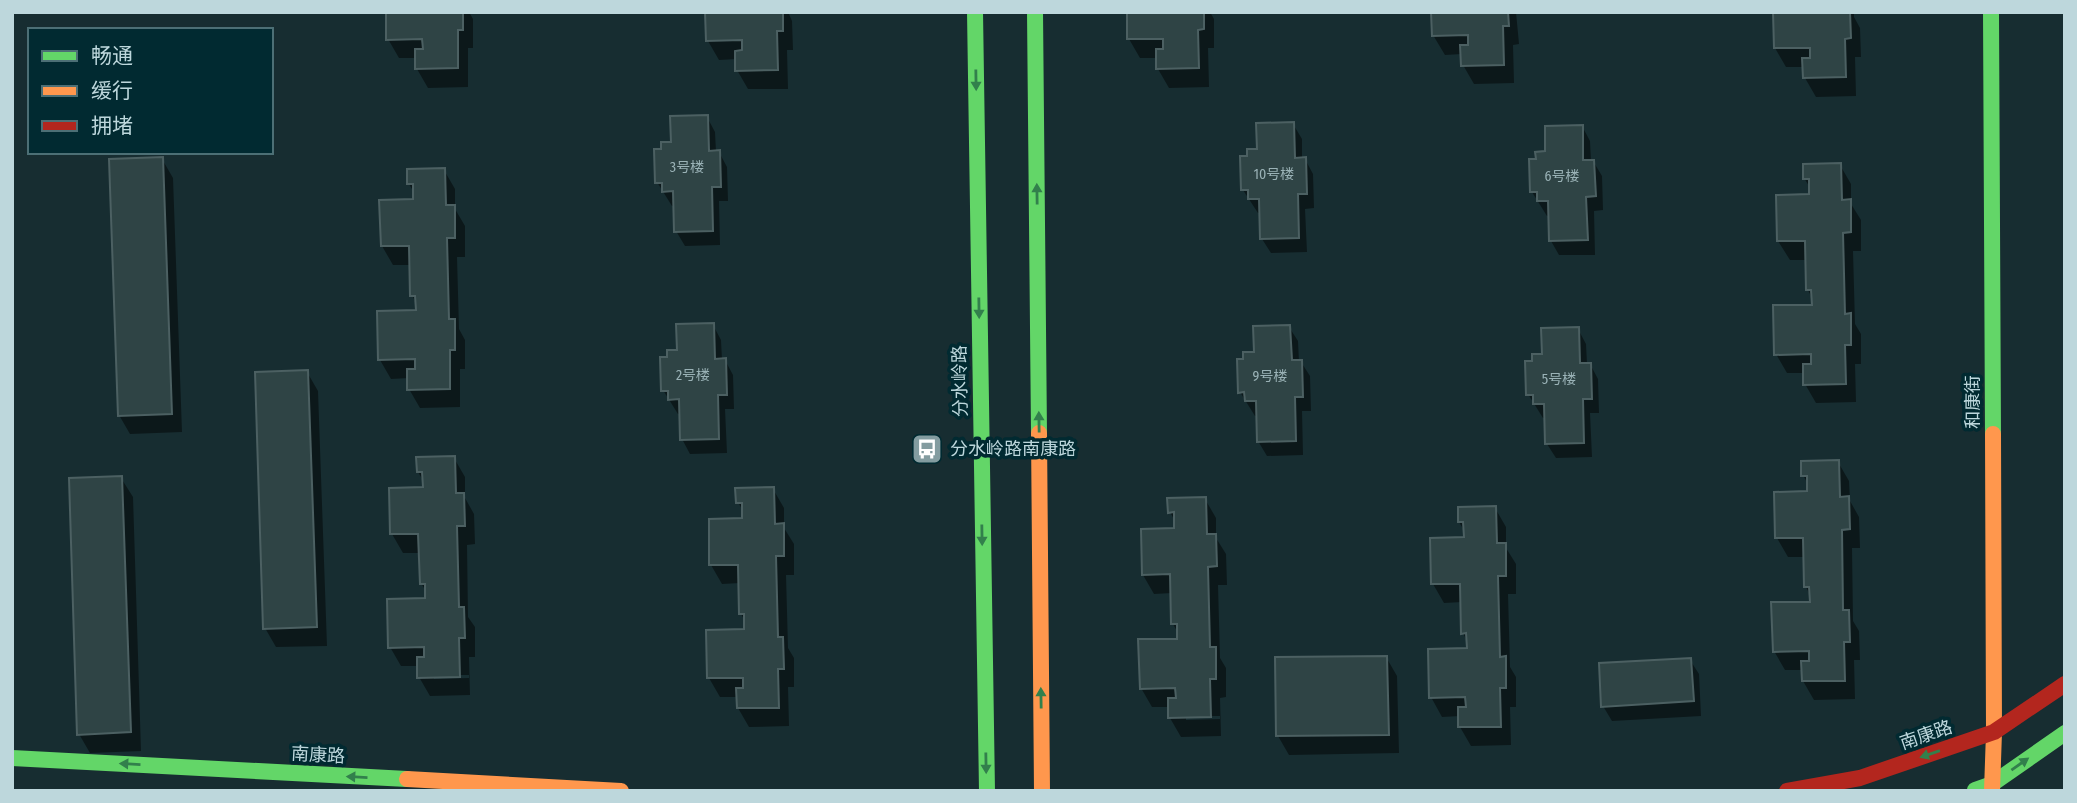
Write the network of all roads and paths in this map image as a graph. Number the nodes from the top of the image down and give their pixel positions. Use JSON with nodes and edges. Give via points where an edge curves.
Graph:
{"nodes":[{"id":1,"x":975,"y":12,"type":"edge"},
{"id":2,"x":1035,"y":12,"type":"edge"},
{"id":3,"x":1991,"y":12,"type":"edge"},
{"id":4,"x":2065,"y":684,"type":"edge"},
{"id":5,"x":1994,"y":732,"type":"junction"},
{"id":6,"x":2065,"y":733,"type":"edge"},
{"id":7,"x":12,"y":758,"type":"edge"},
{"id":8,"x":1992,"y":788,"type":"edge"},
{"id":9,"x":621,"y":791,"type":"edge"},
{"id":10,"x":987,"y":791,"type":"edge"},
{"id":11,"x":1042,"y":791,"type":"edge"},
{"id":12,"x":1787,"y":791,"type":"edge"},
{"id":13,"x":1973,"y":791,"type":"edge"}],
"edges":[{"from":1,"to":10,"type":"street","name":"分水岭路","one_way":true},
{"from":11,"to":2,"type":"street","one_way":true},
{"from":3,"to":5,"type":"street","name":"和康街"},
{"from":4,"to":5,"type":"street","name":"南康路"},
{"from":5,"to":8,"type":"street","name":"和康街"},
{"from":5,"to":12,"type":"street","name":"南康路","one_way":true,"via":[[1860,778]]},
{"from":8,"to":6,"type":"street","one_way":true},
{"from":9,"to":7,"type":"street","name":"南康路","one_way":true},
{"from":8,"to":13,"type":"street"}]}
